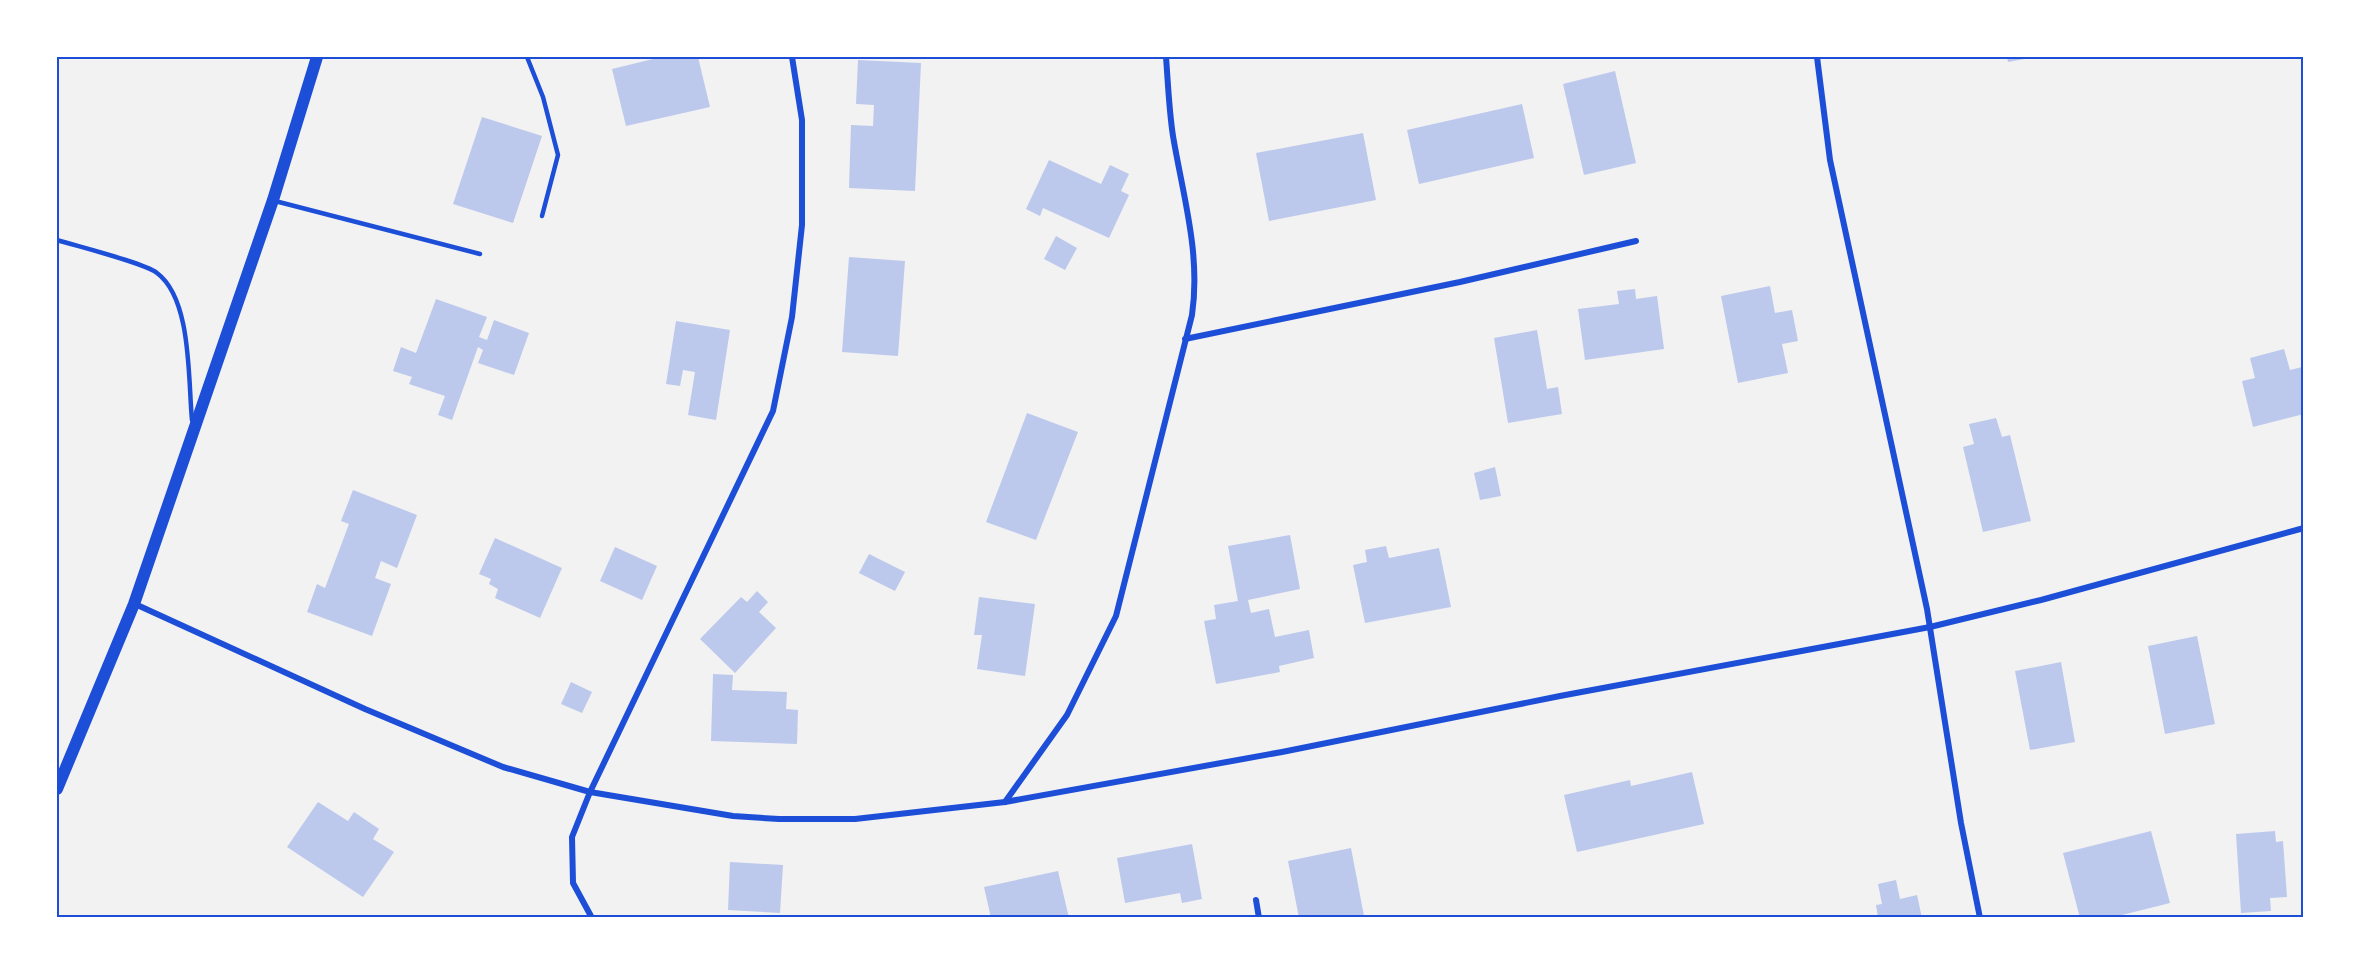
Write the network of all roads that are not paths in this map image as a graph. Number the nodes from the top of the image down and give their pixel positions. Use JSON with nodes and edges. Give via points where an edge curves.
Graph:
{"nodes":[{"id":1,"x":317,"y":57,"type":"edge"},
{"id":2,"x":527,"y":57,"type":"edge"},
{"id":3,"x":792,"y":57,"type":"edge"},
{"id":4,"x":1166,"y":57,"type":"edge"},
{"id":5,"x":1817,"y":57,"type":"edge"},
{"id":6,"x":273,"y":200,"type":"junction"},
{"id":7,"x":542,"y":216,"type":"dead end"},
{"id":8,"x":57,"y":240,"type":"edge"},
{"id":9,"x":1636,"y":241,"type":"dead end"},
{"id":10,"x":480,"y":254,"type":"dead end"},
{"id":11,"x":1185,"y":339,"type":"junction"},
{"id":12,"x":194,"y":431,"type":"junction"},
{"id":13,"x":2304,"y":528,"type":"edge"},
{"id":14,"x":134,"y":604,"type":"junction"},
{"id":15,"x":1930,"y":627,"type":"junction"},
{"id":16,"x":57,"y":789,"type":"edge"},
{"id":17,"x":590,"y":792,"type":"junction"},
{"id":18,"x":1005,"y":802,"type":"junction"},
{"id":19,"x":1256,"y":900,"type":"dead end"},
{"id":20,"x":592,"y":918,"type":"edge"},
{"id":21,"x":1259,"y":918,"type":"edge"},
{"id":22,"x":1980,"y":918,"type":"edge"}],
"edges":[{"from":1,"to":6,"type":"main road"},
{"from":2,"to":7,"type":"lane","via":[[543,97],[558,155]]},
{"from":3,"to":17,"type":"street","via":[[802,120],[802,225],[792,317],[773,411]]},
{"from":4,"to":11,"type":"street","via":[[1173,133],[1193,239],[1195,291]]},
{"from":5,"to":15,"type":"street","via":[[1830,160]]},
{"from":6,"to":10,"type":"lane"},
{"from":6,"to":12,"type":"main road"},
{"from":8,"to":12,"type":"lane","via":[[156,271],[171,287],[183,319]]},
{"from":9,"to":11,"type":"street"},
{"from":11,"to":18,"type":"street","via":[[1116,616],[1067,715]]},
{"from":12,"to":14,"type":"main road"},
{"from":13,"to":15,"type":"street"},
{"from":14,"to":16,"type":"main road"},
{"from":14,"to":17,"type":"street","via":[[468,754]]},
{"from":15,"to":18,"type":"street"},
{"from":15,"to":22,"type":"street"},
{"from":17,"to":18,"type":"street","via":[[733,816],[779,819],[875,817]]},
{"from":17,"to":20,"type":"street","via":[[573,837],[573,883]]},
{"from":19,"to":21,"type":"street"}]}
